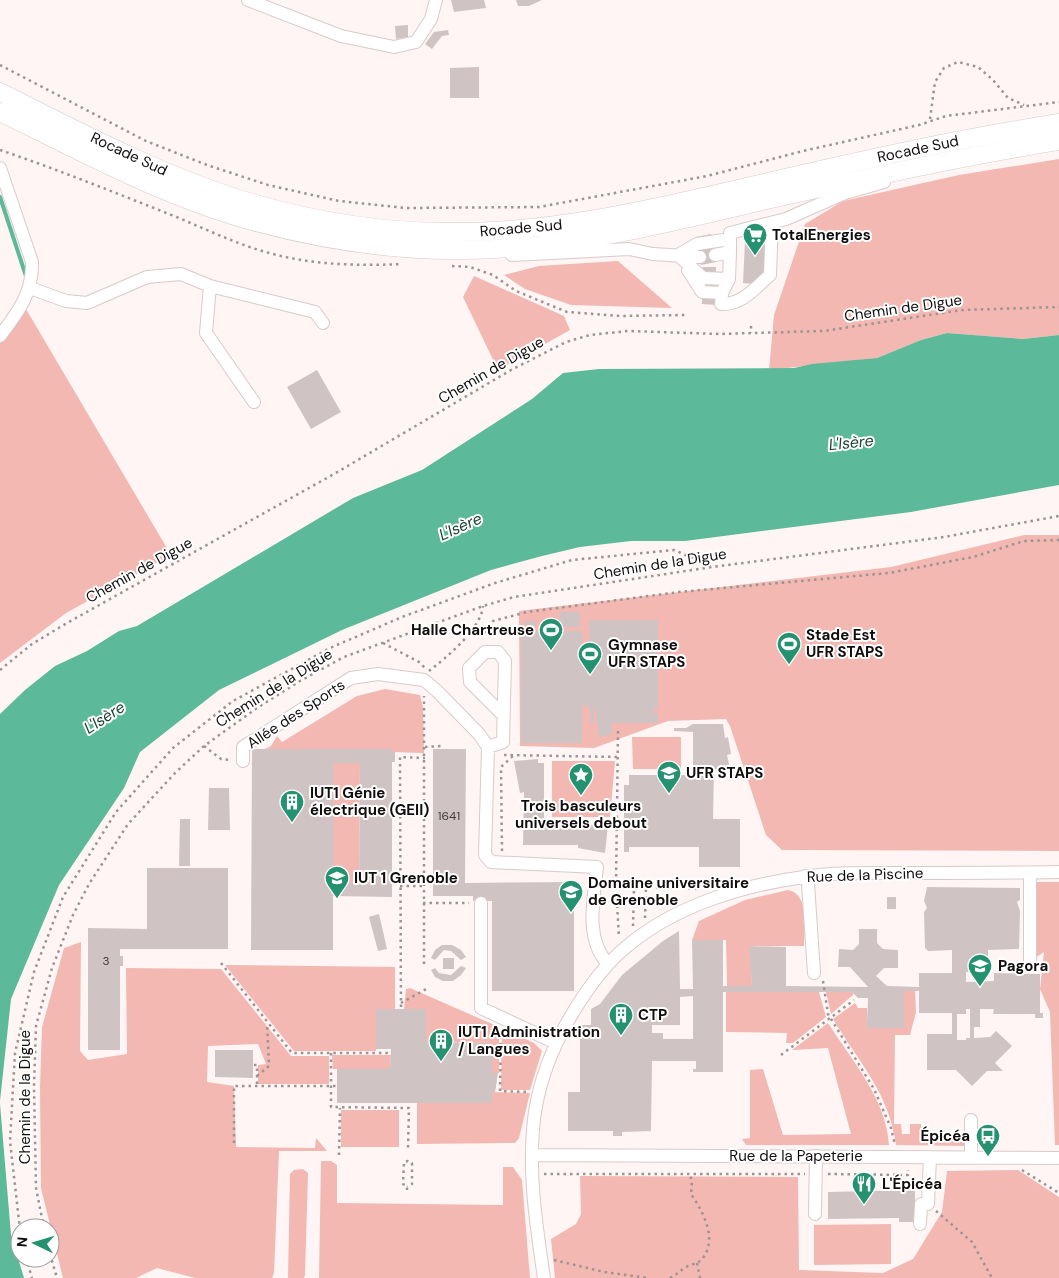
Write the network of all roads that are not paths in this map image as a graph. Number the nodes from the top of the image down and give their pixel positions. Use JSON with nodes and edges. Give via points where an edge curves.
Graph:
{"nodes":[{"id":1,"x":248,"y":0,"type":"edge"},
{"id":2,"x":436,"y":0,"type":"edge"},
{"id":3,"x":0,"y":92,"type":"edge"},
{"id":4,"x":0,"y":112,"type":"edge"},
{"id":5,"x":1059,"y":123,"type":"edge"},
{"id":6,"x":1059,"y":141,"type":"edge"},
{"id":7,"x":1037,"y":145,"type":"junction"},
{"id":8,"x":0,"y":168,"type":"edge"},
{"id":9,"x":772,"y":223,"type":"junction"},
{"id":10,"x":730,"y":239,"type":"junction"},
{"id":11,"x":730,"y":252,"type":"junction"},
{"id":12,"x":678,"y":255,"type":"junction"},
{"id":13,"x":715,"y":255,"type":"dead end"},
{"id":14,"x":700,"y":257,"type":"dead end"},
{"id":15,"x":442,"y":258,"type":"junction"},
{"id":16,"x":729,"y":278,"type":"junction"},
{"id":17,"x":210,"y":286,"type":"junction"},
{"id":18,"x":30,"y":288,"type":"junction"},
{"id":19,"x":722,"y":294,"type":"junction"},
{"id":20,"x":323,"y":323,"type":"dead end"},
{"id":21,"x":0,"y":336,"type":"edge"},
{"id":22,"x":254,"y":402,"type":"dead end"},
{"id":23,"x":503,"y":715,"type":"junction"},
{"id":24,"x":488,"y":747,"type":"junction"},
{"id":25,"x":243,"y":761,"type":"road end"},
{"id":26,"x":1059,"y":872,"type":"edge"},
{"id":27,"x":1030,"y":873,"type":"junction"},
{"id":28,"x":805,"y":876,"type":"junction"},
{"id":29,"x":481,"y":903,"type":"road end"},
{"id":30,"x":1030,"y":962,"type":"dead end"},
{"id":31,"x":608,"y":964,"type":"junction"},
{"id":32,"x":814,"y":972,"type":"dead end"},
{"id":33,"x":556,"y":1043,"type":"junction"},
{"id":34,"x":972,"y":1120,"type":"dead end"},
{"id":35,"x":533,"y":1155,"type":"junction"},
{"id":36,"x":816,"y":1156,"type":"junction"},
{"id":37,"x":930,"y":1157,"type":"junction"},
{"id":38,"x":971,"y":1157,"type":"junction"},
{"id":39,"x":1059,"y":1158,"type":"edge"},
{"id":40,"x":815,"y":1214,"type":"dead end"},
{"id":41,"x":920,"y":1224,"type":"dead end"},
{"id":42,"x":544,"y":1278,"type":"edge"}],
"edges":[{"from":1,"to":2,"type":"street","via":[[341,36],[394,47],[416,42],[431,19]]},
{"from":3,"to":5,"type":"highway","name":"Rocade Sud","via":[[143,162],[233,197],[324,220],[368,227],[442,232],[532,228],[628,214],[880,157]]},
{"from":4,"to":15,"type":"highway","name":"Rocade Sud","via":[[138,179],[235,216],[297,232]]},
{"from":6,"to":7,"type":"highway","name":"Rocade Sud"},
{"from":7,"to":9,"type":"street","via":[[845,193]]},
{"from":7,"to":15,"type":"highway","name":"Rocade Sud","via":[[902,170],[586,239]]},
{"from":8,"to":18,"type":"street","via":[[32,262]]},
{"from":9,"to":10,"type":"street","via":[[730,233]]},
{"from":9,"to":19,"type":"street","via":[[770,275],[747,296],[732,304],[721,304]]},
{"from":10,"to":11,"type":"street"},
{"from":10,"to":12,"type":"street","via":[[697,244]]},
{"from":11,"to":13,"type":"street"},
{"from":11,"to":16,"type":"street"},
{"from":12,"to":14,"type":"street"},
{"from":12,"to":15,"type":"street","via":[[629,249]]},
{"from":12,"to":16,"type":"street","via":[[703,278]]},
{"from":12,"to":19,"type":"street","via":[[702,292]]},
{"from":16,"to":19,"type":"street"},
{"from":17,"to":18,"type":"street","via":[[181,274],[148,277],[87,303]]},
{"from":17,"to":20,"type":"street","via":[[315,312]]},
{"from":17,"to":22,"type":"street","via":[[206,333]]},
{"from":18,"to":21,"type":"street","via":[[23,304]]},
{"from":23,"to":23,"type":"street","via":[[505,661],[498,652],[485,652],[469,668],[470,682]]},
{"from":23,"to":24,"type":"street","via":[[503,742]]},
{"from":24,"to":25,"type":"street","name":"Allée des Sports","via":[[424,677],[392,675],[351,678],[243,747]]},
{"from":24,"to":31,"type":"street","via":[[485,855],[491,862],[597,867],[592,928]]},
{"from":26,"to":27,"type":"street","name":"Rue de la Piscine"},
{"from":27,"to":28,"type":"street","name":"Rue de la Piscine"},
{"from":27,"to":30,"type":"street"},
{"from":28,"to":31,"type":"street","name":"Rue de la Piscine","via":[[758,885],[683,912],[633,941]]},
{"from":28,"to":32,"type":"street"},
{"from":29,"to":33,"type":"street","via":[[481,1008]]},
{"from":31,"to":33,"type":"street","name":"Rue de la Piscine","via":[[576,1007]]},
{"from":33,"to":35,"type":"street","name":"Rue de la Piscine","via":[[535,1112]]},
{"from":34,"to":38,"type":"street"},
{"from":35,"to":36,"type":"street","name":"Rue de la Papeterie"},
{"from":35,"to":42,"type":"street","name":"Rue de la Piscine","via":[[535,1207]]},
{"from":36,"to":37,"type":"street","name":"Rue de la Papeterie"},
{"from":36,"to":40,"type":"street"},
{"from":37,"to":38,"type":"street","name":"Rue de la Papeterie"},
{"from":37,"to":41,"type":"street","via":[[928,1204],[921,1204]]},
{"from":38,"to":39,"type":"street","name":"Rue de la Papeterie"}]}
